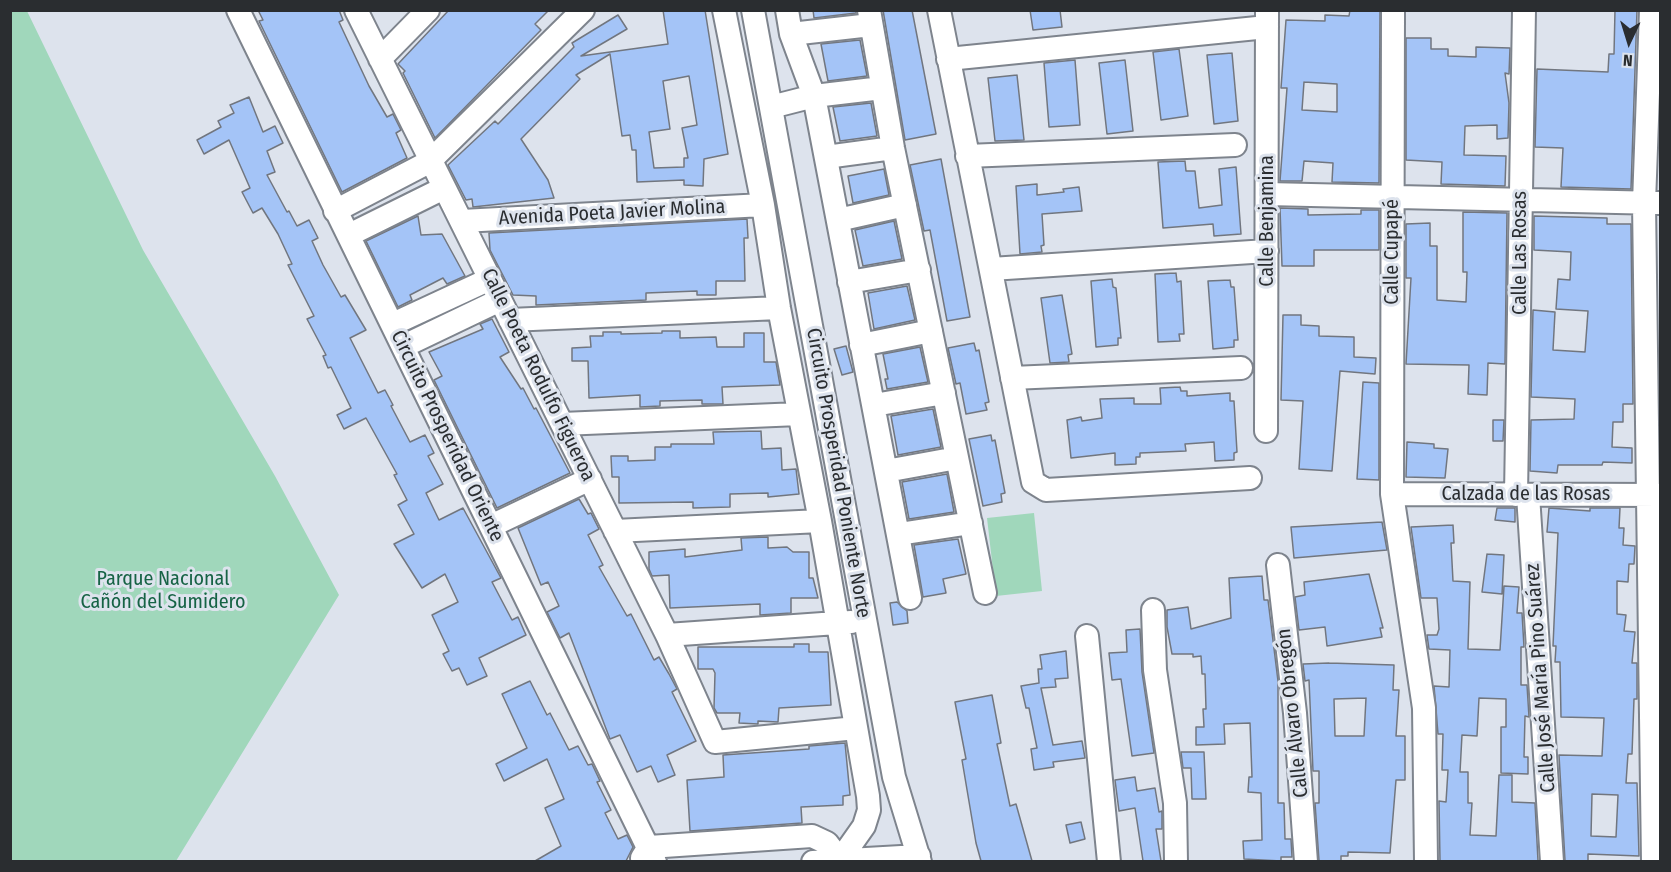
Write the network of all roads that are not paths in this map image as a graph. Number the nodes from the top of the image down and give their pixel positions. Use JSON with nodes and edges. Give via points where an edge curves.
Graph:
{"nodes":[{"id":1,"x":238,"y":10,"type":"edge"},
{"id":2,"x":356,"y":10,"type":"edge"},
{"id":3,"x":428,"y":10,"type":"edge"},
{"id":4,"x":724,"y":10,"type":"edge"},
{"id":5,"x":753,"y":10,"type":"edge"},
{"id":6,"x":787,"y":10,"type":"edge"},
{"id":7,"x":939,"y":10,"type":"edge"},
{"id":8,"x":1393,"y":10,"type":"edge"},
{"id":9,"x":1524,"y":10,"type":"edge"},
{"id":10,"x":1651,"y":10,"type":"edge"},
{"id":11,"x":572,"y":14,"type":"edge"},
{"id":12,"x":870,"y":18,"type":"edge"},
{"id":13,"x":1267,"y":19,"type":"edge"},
{"id":14,"x":791,"y":34,"type":"junction"},
{"id":15,"x":380,"y":59,"type":"junction"},
{"id":16,"x":948,"y":59,"type":"junction"},
{"id":17,"x":882,"y":88,"type":"junction"},
{"id":18,"x":814,"y":96,"type":"junction"},
{"id":19,"x":771,"y":107,"type":"junction"},
{"id":20,"x":1235,"y":145,"type":"dead end"},
{"id":21,"x":893,"y":148,"type":"junction"},
{"id":22,"x":968,"y":156,"type":"junction"},
{"id":23,"x":826,"y":157,"type":"junction"},
{"id":24,"x":429,"y":162,"type":"junction"},
{"id":25,"x":444,"y":188,"type":"junction"},
{"id":26,"x":1267,"y":194,"type":"junction"},
{"id":27,"x":1392,"y":197,"type":"junction"},
{"id":28,"x":1520,"y":200,"type":"junction"},
{"id":29,"x":1652,"y":203,"type":"edge"},
{"id":30,"x":763,"y":205,"type":"junction"},
{"id":31,"x":905,"y":205,"type":"junction"},
{"id":32,"x":335,"y":211,"type":"junction"},
{"id":33,"x":838,"y":220,"type":"junction"},
{"id":34,"x":462,"y":221,"type":"junction"},
{"id":35,"x":349,"y":235,"type":"junction"},
{"id":36,"x":1267,"y":251,"type":"junction"},
{"id":37,"x":991,"y":269,"type":"junction"},
{"id":38,"x":919,"y":270,"type":"junction"},
{"id":39,"x":490,"y":279,"type":"junction"},
{"id":40,"x":849,"y":282,"type":"junction"},
{"id":41,"x":779,"y":308,"type":"junction"},
{"id":42,"x":505,"y":310,"type":"junction"},
{"id":43,"x":393,"y":324,"type":"junction"},
{"id":44,"x":931,"y":331,"type":"junction"},
{"id":45,"x":861,"y":345,"type":"junction"},
{"id":46,"x":404,"y":346,"type":"junction"},
{"id":47,"x":1241,"y":368,"type":"dead end"},
{"id":48,"x":1012,"y":378,"type":"junction"},
{"id":49,"x":944,"y":393,"type":"junction"},
{"id":50,"x":874,"y":405,"type":"junction"},
{"id":51,"x":799,"y":414,"type":"junction"},
{"id":52,"x":562,"y":424,"type":"junction"},
{"id":53,"x":1266,"y":431,"type":"dead end"},
{"id":54,"x":957,"y":458,"type":"junction"},
{"id":55,"x":886,"y":471,"type":"junction"},
{"id":56,"x":1250,"y":478,"type":"dead end"},
{"id":57,"x":590,"y":479,"type":"junction"},
{"id":58,"x":1392,"y":494,"type":"junction"},
{"id":59,"x":1522,"y":495,"type":"junction"},
{"id":60,"x":1654,"y":495,"type":"edge"},
{"id":61,"x":820,"y":521,"type":"junction"},
{"id":62,"x":971,"y":523,"type":"junction"},
{"id":63,"x":491,"y":526,"type":"junction"},
{"id":64,"x":615,"y":531,"type":"junction"},
{"id":65,"x":899,"y":534,"type":"junction"},
{"id":66,"x":1278,"y":565,"type":"dead end"},
{"id":67,"x":985,"y":593,"type":"dead end"},
{"id":68,"x":910,"y":598,"type":"dead end"},
{"id":69,"x":1153,"y":610,"type":"dead end"},
{"id":70,"x":864,"y":621,"type":"junction"},
{"id":71,"x":837,"y":623,"type":"junction"},
{"id":72,"x":667,"y":635,"type":"junction"},
{"id":73,"x":1087,"y":636,"type":"dead end"},
{"id":74,"x":856,"y":728,"type":"junction"},
{"id":75,"x":648,"y":857,"type":"edge"},
{"id":76,"x":920,"y":859,"type":"edge"},
{"id":77,"x":840,"y":860,"type":"junction"},
{"id":78,"x":813,"y":861,"type":"edge"},
{"id":79,"x":1109,"y":861,"type":"edge"},
{"id":80,"x":1176,"y":861,"type":"edge"},
{"id":81,"x":1306,"y":861,"type":"edge"},
{"id":82,"x":1426,"y":861,"type":"edge"},
{"id":83,"x":1552,"y":861,"type":"edge"},
{"id":84,"x":1653,"y":861,"type":"edge"}],
"edges":[{"from":1,"to":32,"type":"street","name":"Circuito Prosperidad Oriente"},
{"from":2,"to":15,"type":"street","name":"Calle Poeta Rodulfo Figueroa"},
{"from":3,"to":15,"type":"street"},
{"from":4,"to":30,"type":"street","name":"Circuito Prosperidad Poniente Norte"},
{"from":5,"to":19,"type":"street","name":"Circuito Prosperidad Poniente Norte"},
{"from":6,"to":14,"type":"street"},
{"from":7,"to":16,"type":"street"},
{"from":8,"to":27,"type":"street","name":"Calle Cupapé"},
{"from":9,"to":28,"type":"street","name":"Calle Las Rosas"},
{"from":10,"to":29,"type":"street"},
{"from":11,"to":24,"type":"street"},
{"from":12,"to":14,"type":"street"},
{"from":12,"to":17,"type":"street"},
{"from":13,"to":16,"type":"street"},
{"from":13,"to":26,"type":"street","name":"Calle Benjamina"},
{"from":14,"to":18,"type":"street"},
{"from":15,"to":24,"type":"street","name":"Calle Poeta Rodulfo Figueroa"},
{"from":16,"to":22,"type":"street"},
{"from":17,"to":18,"type":"street"},
{"from":17,"to":21,"type":"street"},
{"from":18,"to":19,"type":"street"},
{"from":18,"to":23,"type":"street"},
{"from":19,"to":70,"type":"street","name":"Circuito Prosperidad Poniente Norte"},
{"from":20,"to":22,"type":"street"},
{"from":21,"to":23,"type":"street"},
{"from":21,"to":31,"type":"street"},
{"from":22,"to":37,"type":"street"},
{"from":23,"to":33,"type":"street"},
{"from":24,"to":25,"type":"street","name":"Calle Poeta Rodulfo Figueroa"},
{"from":24,"to":32,"type":"street"},
{"from":25,"to":34,"type":"street","name":"Calle Poeta Rodulfo Figueroa"},
{"from":25,"to":35,"type":"street"},
{"from":26,"to":27,"type":"street"},
{"from":26,"to":36,"type":"street","name":"Calle Benjamina"},
{"from":27,"to":28,"type":"street"},
{"from":27,"to":58,"type":"street","name":"Calle Cupapé"},
{"from":28,"to":29,"type":"street"},
{"from":28,"to":59,"type":"street","name":"Calle Las Rosas"},
{"from":29,"to":60,"type":"street"},
{"from":30,"to":34,"type":"street","name":"Avenida Poeta Javier Molina"},
{"from":30,"to":41,"type":"street","name":"Circuito Prosperidad Poniente Norte"},
{"from":31,"to":33,"type":"street"},
{"from":31,"to":38,"type":"street"},
{"from":32,"to":35,"type":"street","name":"Circuito Prosperidad Oriente"},
{"from":33,"to":40,"type":"street"},
{"from":34,"to":39,"type":"street","name":"Calle Poeta Rodulfo Figueroa"},
{"from":35,"to":43,"type":"street","name":"Circuito Prosperidad Oriente"},
{"from":36,"to":37,"type":"street"},
{"from":36,"to":53,"type":"street","name":"Calle Benjamina"},
{"from":37,"to":48,"type":"street"},
{"from":38,"to":40,"type":"street"},
{"from":38,"to":44,"type":"street"},
{"from":39,"to":42,"type":"street","name":"Calle Poeta Rodulfo Figueroa"},
{"from":39,"to":43,"type":"street"},
{"from":40,"to":45,"type":"street"},
{"from":41,"to":42,"type":"street"},
{"from":41,"to":51,"type":"street","name":"Circuito Prosperidad Poniente Norte"},
{"from":42,"to":46,"type":"street"},
{"from":42,"to":52,"type":"street","name":"Calle Poeta Rodulfo Figueroa"},
{"from":43,"to":46,"type":"street","name":"Circuito Prosperidad Oriente"},
{"from":44,"to":45,"type":"street"},
{"from":44,"to":49,"type":"street"},
{"from":45,"to":50,"type":"street"},
{"from":46,"to":63,"type":"street","name":"Circuito Prosperidad Oriente"},
{"from":47,"to":48,"type":"street"},
{"from":48,"to":56,"type":"street","via":[[1033,482],[1046,490]]},
{"from":49,"to":50,"type":"street"},
{"from":49,"to":54,"type":"street"},
{"from":50,"to":55,"type":"street"},
{"from":51,"to":52,"type":"street"},
{"from":51,"to":61,"type":"street","name":"Circuito Prosperidad Poniente Norte"},
{"from":52,"to":57,"type":"street","name":"Calle Poeta Rodulfo Figueroa"},
{"from":54,"to":55,"type":"street"},
{"from":54,"to":62,"type":"street"},
{"from":55,"to":65,"type":"street"},
{"from":57,"to":63,"type":"street"},
{"from":57,"to":64,"type":"street","name":"Calle Poeta Rodulfo Figueroa"},
{"from":58,"to":59,"type":"street","name":"Calzada de las Rosas"},
{"from":58,"to":82,"type":"street","name":"Calle Cupapé","via":[[1424,708]]},
{"from":59,"to":60,"type":"street","name":"Calzada de las Rosas"},
{"from":59,"to":83,"type":"street","name":"Calle José María Pino Suárez"},
{"from":60,"to":84,"type":"street"},
{"from":61,"to":64,"type":"street"},
{"from":61,"to":71,"type":"street","name":"Circuito Prosperidad Poniente Norte"},
{"from":62,"to":65,"type":"street"},
{"from":62,"to":67,"type":"street"},
{"from":63,"to":75,"type":"street","name":"Circuito Prosperidad Oriente"},
{"from":64,"to":72,"type":"street","name":"Calle Poeta Rodulfo Figueroa"},
{"from":65,"to":68,"type":"street"},
{"from":66,"to":81,"type":"street","name":"Calle Álvaro Obregón"},
{"from":69,"to":80,"type":"street","via":[[1155,670],[1175,803]]},
{"from":70,"to":71,"type":"street"},
{"from":70,"to":76,"type":"street","name":"Circuito Prosperidad Poniente Norte","via":[[894,777]]},
{"from":71,"to":72,"type":"street"},
{"from":71,"to":74,"type":"street","name":"Circuito Prosperidad Poniente Norte"},
{"from":72,"to":74,"type":"street","name":"Calle Poeta Rodulfo Figueroa","via":[[714,742]]},
{"from":73,"to":79,"type":"street"},
{"from":74,"to":77,"type":"street","name":"Circuito Prosperidad Poniente Norte","via":[[869,810],[864,826]]},
{"from":75,"to":77,"type":"street","via":[[812,836],[827,843]]},
{"from":76,"to":77,"type":"street","name":"Circuito Prosperidad Poniente Norte"},
{"from":77,"to":78,"type":"street","name":"Circuito Prosperidad Poniente Norte"}]}
